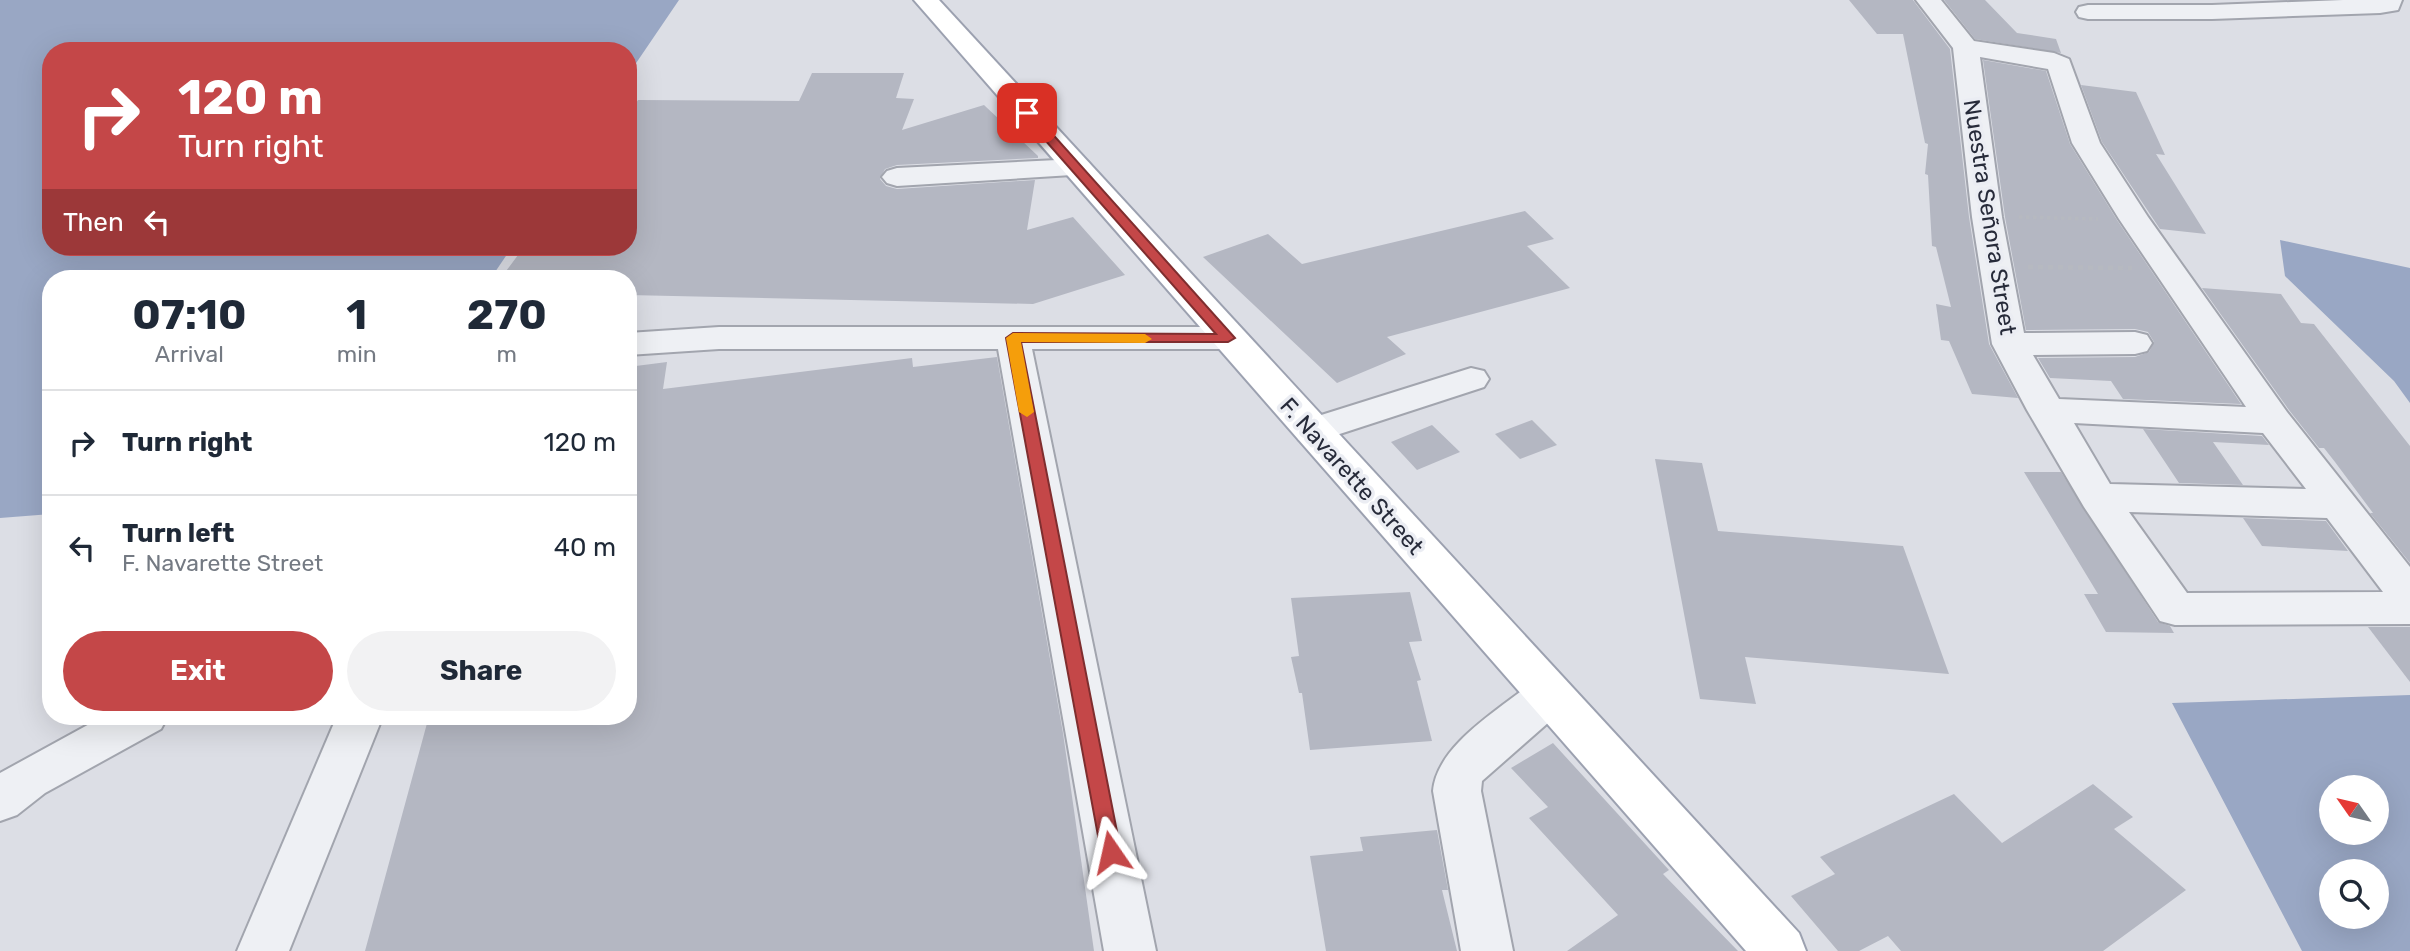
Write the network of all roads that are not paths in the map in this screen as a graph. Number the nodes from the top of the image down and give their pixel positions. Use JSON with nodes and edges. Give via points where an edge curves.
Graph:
{"nodes":[{"id":1,"x":926,"y":0,"type":"edge"},
{"id":2,"x":1928,"y":0,"type":"edge"},
{"id":3,"x":2390,"y":0,"type":"edge"},
{"id":4,"x":2088,"y":12,"type":"dead end"},
{"id":5,"x":1966,"y":47,"type":"junction"},
{"id":6,"x":1078,"y":168,"type":"junction"},
{"id":7,"x":897,"y":177,"type":"dead end"},
{"id":8,"x":1013,"y":338,"type":"junction"},
{"id":9,"x":1228,"y":338,"type":"junction"},
{"id":10,"x":637,"y":343,"type":"edge"},
{"id":11,"x":2135,"y":343,"type":"dead end"},
{"id":12,"x":2009,"y":344,"type":"junction"},
{"id":13,"x":1471,"y":379,"type":"dead end"},
{"id":14,"x":2045,"y":410,"type":"junction"},
{"id":15,"x":2274,"y":421,"type":"junction"},
{"id":16,"x":1312,"y":431,"type":"junction"},
{"id":17,"x":2098,"y":497,"type":"junction"},
{"id":18,"x":2337,"y":503,"type":"junction"},
{"id":19,"x":2410,"y":597,"type":"edge"},
{"id":20,"x":2410,"y":608,"type":"edge"},
{"id":21,"x":1549,"y":695,"type":"junction"},
{"id":22,"x":128,"y":725,"type":"edge"},
{"id":23,"x":356,"y":725,"type":"edge"},
{"id":24,"x":0,"y":800,"type":"edge"},
{"id":25,"x":263,"y":951,"type":"edge"},
{"id":26,"x":1130,"y":951,"type":"edge"},
{"id":27,"x":1487,"y":951,"type":"edge"},
{"id":28,"x":1780,"y":951,"type":"edge"}],
"edges":[{"from":1,"to":6,"type":"main road","name":"F. Navarette Street"},
{"from":2,"to":5,"type":"street"},
{"from":3,"to":4,"type":"street","via":[[2389,5],[2380,6]]},
{"from":5,"to":12,"type":"street","name":"Nuestra Señora Street","via":[[1987,217]]},
{"from":5,"to":15,"type":"street","via":[[2060,65],[2086,143]]},
{"from":6,"to":7,"type":"street"},
{"from":6,"to":9,"type":"main road","name":"F. Navarette Street"},
{"from":8,"to":9,"type":"street"},
{"from":8,"to":10,"type":"street","via":[[719,338]]},
{"from":8,"to":26,"type":"street"},
{"from":9,"to":16,"type":"main road","name":"F. Navarette Street"},
{"from":11,"to":12,"type":"street"},
{"from":12,"to":14,"type":"street","name":"Nuestra Señora Street"},
{"from":13,"to":16,"type":"street"},
{"from":14,"to":15,"type":"street"},
{"from":14,"to":17,"type":"street","name":"Nuestra Señora Street"},
{"from":15,"to":18,"type":"street"},
{"from":16,"to":21,"type":"main road","name":"F. Navarette Street"},
{"from":17,"to":18,"type":"street"},
{"from":17,"to":20,"type":"street","name":"Nuestra Señora Street","via":[[2175,609]]},
{"from":18,"to":19,"type":"street"},
{"from":21,"to":27,"type":"street","via":[[1458,776]]},
{"from":21,"to":28,"type":"main road","name":"F. Navarette Street"},
{"from":22,"to":24,"type":"street","via":[[28,779]]},
{"from":23,"to":25,"type":"street"}]}
